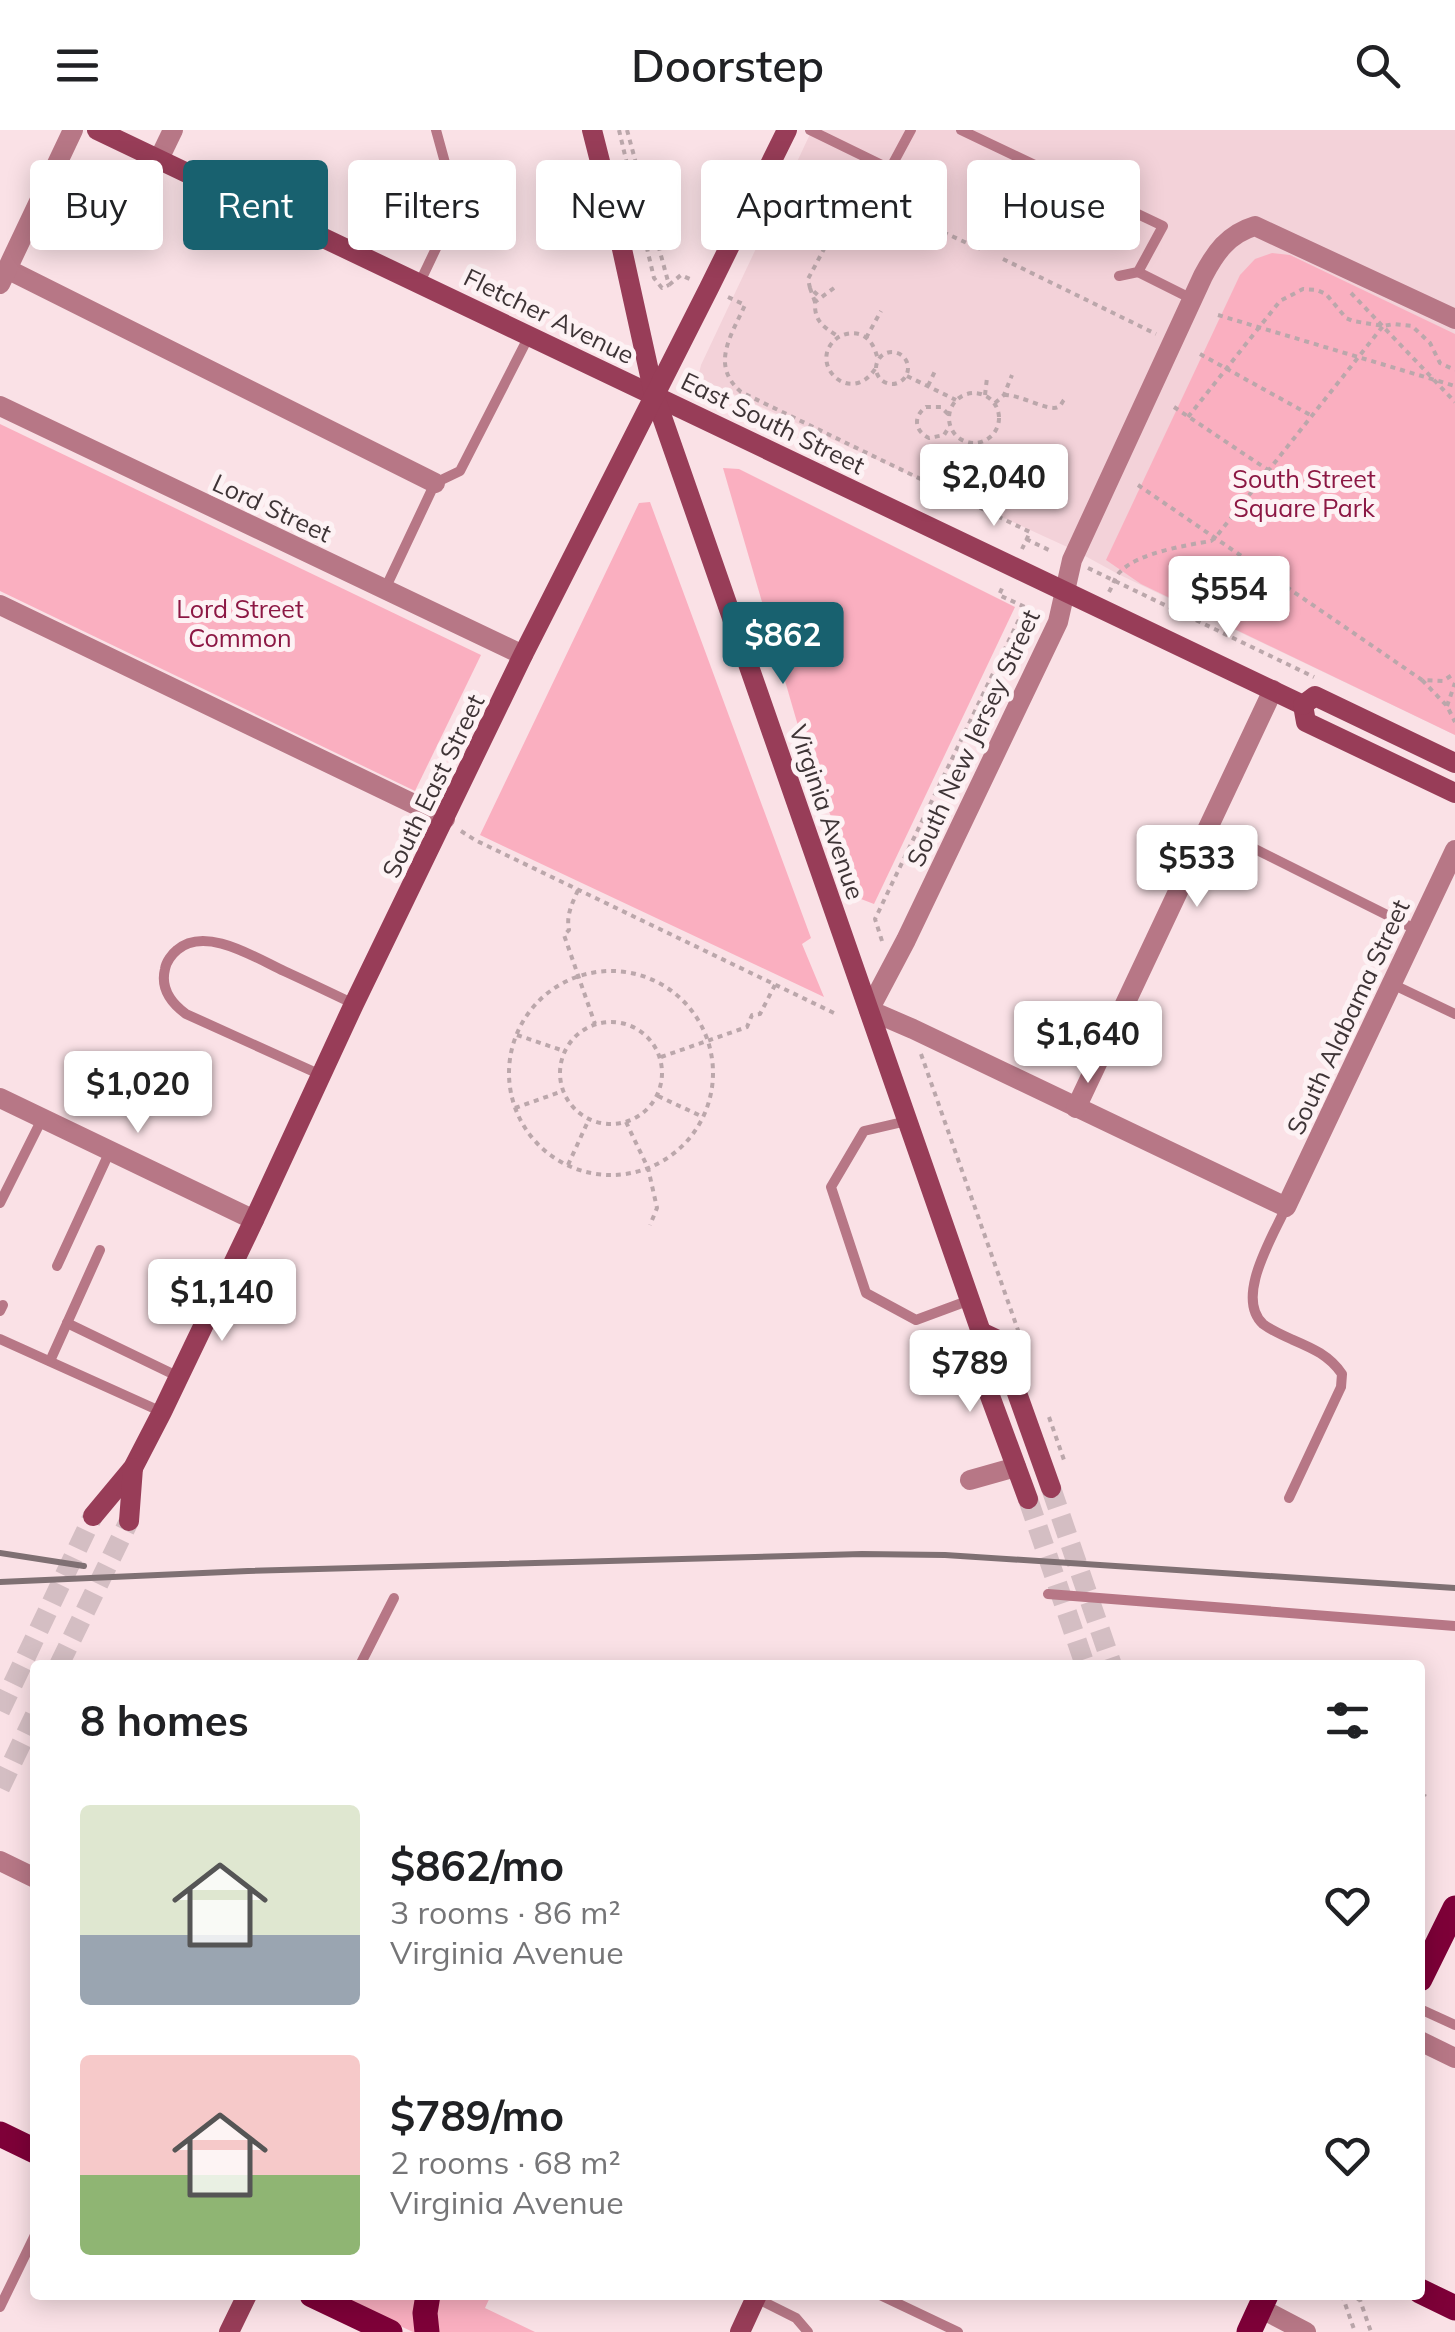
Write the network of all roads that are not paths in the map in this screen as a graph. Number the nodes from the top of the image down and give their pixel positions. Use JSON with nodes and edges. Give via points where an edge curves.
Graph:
{"nodes":[{"id":1,"x":72,"y":130,"type":"edge"},
{"id":2,"x":97,"y":130,"type":"edge"},
{"id":3,"x":173,"y":130,"type":"edge"},
{"id":4,"x":436,"y":130,"type":"edge"},
{"id":5,"x":592,"y":130,"type":"edge"},
{"id":6,"x":786,"y":130,"type":"edge"},
{"id":7,"x":810,"y":130,"type":"edge"},
{"id":8,"x":911,"y":130,"type":"edge"},
{"id":9,"x":961,"y":130,"type":"edge"},
{"id":10,"x":159,"y":159,"type":"junction"},
{"id":11,"x":1138,"y":272,"type":"junction"},
{"id":12,"x":1119,"y":276,"type":"dead end"},
{"id":13,"x":4,"y":277,"type":"edge"},
{"id":14,"x":420,"y":282,"type":"junction"},
{"id":15,"x":1192,"y":299,"type":"junction"},
{"id":16,"x":1455,"y":319,"type":"edge"},
{"id":17,"x":530,"y":335,"type":"junction"},
{"id":18,"x":654,"y":394,"type":"junction"},
{"id":19,"x":0,"y":406,"type":"edge"},
{"id":20,"x":435,"y":482,"type":"junction"},
{"id":21,"x":384,"y":588,"type":"junction"},
{"id":22,"x":1064,"y":590,"type":"junction"},
{"id":23,"x":0,"y":606,"type":"edge"},
{"id":24,"x":523,"y":655,"type":"junction"},
{"id":25,"x":1272,"y":690,"type":"junction"},
{"id":26,"x":1303,"y":705,"type":"junction"},
{"id":27,"x":1455,"y":764,"type":"edge"},
{"id":28,"x":1455,"y":793,"type":"edge"},
{"id":29,"x":445,"y":819,"type":"junction"},
{"id":30,"x":1208,"y":826,"type":"junction"},
{"id":31,"x":1455,"y":850,"type":"edge"},
{"id":32,"x":1417,"y":930,"type":"junction"},
{"id":33,"x":1392,"y":984,"type":"junction"},
{"id":34,"x":354,"y":1004,"type":"junction"},
{"id":35,"x":869,"y":1010,"type":"junction"},
{"id":36,"x":1455,"y":1014,"type":"edge"},
{"id":37,"x":321,"y":1075,"type":"junction"},
{"id":38,"x":0,"y":1098,"type":"edge"},
{"id":39,"x":1076,"y":1108,"type":"junction"},
{"id":40,"x":42,"y":1118,"type":"junction"},
{"id":41,"x":908,"y":1121,"type":"junction"},
{"id":42,"x":110,"y":1150,"type":"junction"},
{"id":43,"x":0,"y":1203,"type":"edge"},
{"id":44,"x":1286,"y":1206,"type":"junction"},
{"id":45,"x":254,"y":1220,"type":"junction"},
{"id":46,"x":100,"y":1250,"type":"dead end"},
{"id":47,"x":57,"y":1266,"type":"dead end"},
{"id":48,"x":970,"y":1300,"type":"junction"},
{"id":49,"x":67,"y":1323,"type":"junction"},
{"id":50,"x":982,"y":1332,"type":"junction"},
{"id":51,"x":0,"y":1338,"type":"edge"},
{"id":52,"x":50,"y":1361,"type":"junction"},
{"id":53,"x":179,"y":1377,"type":"junction"},
{"id":54,"x":162,"y":1412,"type":"junction"},
{"id":55,"x":1016,"y":1467,"type":"junction"},
{"id":56,"x":134,"y":1468,"type":"junction"},
{"id":57,"x":970,"y":1480,"type":"dead end"},
{"id":58,"x":1051,"y":1488,"type":"tunnel mouth"},
{"id":59,"x":1289,"y":1498,"type":"dead end"},
{"id":60,"x":1028,"y":1500,"type":"tunnel mouth"},
{"id":61,"x":93,"y":1516,"type":"tunnel mouth"},
{"id":62,"x":129,"y":1520,"type":"tunnel mouth"},
{"id":63,"x":1048,"y":1594,"type":"dead end"},
{"id":64,"x":394,"y":1598,"type":"dead end"},
{"id":65,"x":1455,"y":1626,"type":"edge"},
{"id":66,"x":363,"y":1660,"type":"edge"},
{"id":67,"x":0,"y":1861,"type":"edge"},
{"id":68,"x":30,"y":1876,"type":"edge"},
{"id":69,"x":1455,"y":1908,"type":"edge"},
{"id":70,"x":1426,"y":1961,"type":"edge"},
{"id":71,"x":1425,"y":2011,"type":"edge"},
{"id":72,"x":1455,"y":2026,"type":"edge"},
{"id":73,"x":1425,"y":2044,"type":"edge"},
{"id":74,"x":1455,"y":2058,"type":"edge"},
{"id":75,"x":0,"y":2134,"type":"edge"},
{"id":76,"x":30,"y":2149,"type":"edge"},
{"id":77,"x":30,"y":2245,"type":"edge"},
{"id":78,"x":1425,"y":2293,"type":"edge"},
{"id":79,"x":244,"y":2300,"type":"edge"},
{"id":80,"x":323,"y":2300,"type":"edge"},
{"id":81,"x":427,"y":2300,"type":"edge"},
{"id":82,"x":754,"y":2300,"type":"edge"},
{"id":83,"x":763,"y":2300,"type":"edge"},
{"id":84,"x":891,"y":2300,"type":"edge"},
{"id":85,"x":0,"y":2307,"type":"edge"},
{"id":86,"x":1455,"y":2308,"type":"edge"},
{"id":87,"x":1258,"y":2312,"type":"edge"},
{"id":88,"x":229,"y":2332,"type":"edge"},
{"id":89,"x":390,"y":2332,"type":"edge"},
{"id":90,"x":427,"y":2332,"type":"edge"},
{"id":91,"x":740,"y":2332,"type":"edge"},
{"id":92,"x":808,"y":2332,"type":"edge"},
{"id":93,"x":958,"y":2332,"type":"edge"},
{"id":94,"x":1306,"y":2332,"type":"edge"}],
"edges":[{"from":1,"to":13,"type":"street"},
{"from":2,"to":10,"type":"main road","name":"Fletcher Avenue"},
{"from":3,"to":10,"type":"street"},
{"from":4,"to":14,"type":"lane","via":[[454,200]]},
{"from":5,"to":18,"type":"main road","name":"Virginia Avenue"},
{"from":6,"to":18,"type":"main road","name":"South East Street"},
{"from":7,"to":8,"type":"lane","via":[[890,169]]},
{"from":9,"to":11,"type":"lane","via":[[1163,226]]},
{"from":10,"to":14,"type":"main road","name":"Fletcher Avenue"},
{"from":11,"to":12,"type":"lane"},
{"from":11,"to":15,"type":"lane"},
{"from":13,"to":20,"type":"street"},
{"from":14,"to":17,"type":"main road","name":"Fletcher Avenue"},
{"from":15,"to":16,"type":"street","name":"South New Jersey Street","via":[[1219,249],[1255,226]]},
{"from":15,"to":22,"type":"street","name":"South New Jersey Street"},
{"from":17,"to":18,"type":"main road","name":"Fletcher Avenue"},
{"from":17,"to":20,"type":"lane","via":[[460,471]]},
{"from":18,"to":22,"type":"main road","name":"East South Street"},
{"from":18,"to":24,"type":"main road","name":"South East Street"},
{"from":18,"to":35,"type":"main road","name":"Virginia Avenue"},
{"from":19,"to":21,"type":"street","name":"Lord Street"},
{"from":20,"to":21,"type":"lane"},
{"from":21,"to":24,"type":"street","name":"Lord Street"},
{"from":22,"to":25,"type":"main road","name":"East South Street"},
{"from":22,"to":35,"type":"street","name":"South New Jersey Street","via":[[1058,622]]},
{"from":23,"to":29,"type":"street"},
{"from":24,"to":29,"type":"main road","name":"South East Street"},
{"from":25,"to":26,"type":"main road","name":"East South Street"},
{"from":25,"to":30,"type":"street"},
{"from":26,"to":27,"type":"main road","name":"East South Street","via":[[1315,696]]},
{"from":26,"to":28,"type":"main road","name":"East South Street","via":[[1306,722]]},
{"from":29,"to":34,"type":"main road","name":"South East Street"},
{"from":30,"to":32,"type":"lane"},
{"from":30,"to":39,"type":"street"},
{"from":31,"to":32,"type":"street","name":"South Alabama Street"},
{"from":32,"to":33,"type":"street","name":"South Alabama Street"},
{"from":33,"to":36,"type":"lane"},
{"from":33,"to":44,"type":"street","name":"South Alabama Street"},
{"from":34,"to":37,"type":"main road","name":"South East Street"},
{"from":34,"to":37,"type":"lane","via":[[226,944],[185,943],[165,969],[170,1002],[186,1014]]},
{"from":35,"to":39,"type":"street"},
{"from":35,"to":41,"type":"main road","name":"Virginia Avenue"},
{"from":37,"to":45,"type":"main road","name":"South East Street"},
{"from":38,"to":40,"type":"street"},
{"from":39,"to":44,"type":"street"},
{"from":40,"to":42,"type":"street"},
{"from":40,"to":43,"type":"lane"},
{"from":41,"to":48,"type":"main road","name":"Virginia Avenue"},
{"from":41,"to":48,"type":"lane","via":[[864,1131],[831,1187],[866,1293],[916,1320]]},
{"from":42,"to":45,"type":"street"},
{"from":42,"to":47,"type":"lane"},
{"from":44,"to":59,"type":"lane","via":[[1255,1278],[1252,1303],[1264,1325],[1324,1354],[1342,1374]]},
{"from":45,"to":53,"type":"main road","name":"South East Street"},
{"from":46,"to":49,"type":"lane"},
{"from":48,"to":50,"type":"main road","name":"Virginia Avenue"},
{"from":49,"to":52,"type":"lane"},
{"from":49,"to":53,"type":"lane"},
{"from":50,"to":55,"type":"main road","name":"Virginia Avenue","via":[[973,1350]]},
{"from":50,"to":58,"type":"main road","name":"Virginia Avenue","via":[[998,1340]]},
{"from":51,"to":52,"type":"lane"},
{"from":52,"to":54,"type":"lane"},
{"from":53,"to":54,"type":"main road","name":"South East Street"},
{"from":54,"to":56,"type":"main road","name":"South East Street"},
{"from":55,"to":57,"type":"street"},
{"from":55,"to":60,"type":"main road","name":"Virginia Avenue"},
{"from":56,"to":61,"type":"main road","name":"South East Street"},
{"from":56,"to":62,"type":"main road","name":"South East Street"},
{"from":63,"to":65,"type":"lane"},
{"from":64,"to":66,"type":"lane"},
{"from":67,"to":68,"type":"street"},
{"from":69,"to":70,"type":"main road"},
{"from":71,"to":72,"type":"lane"},
{"from":73,"to":74,"type":"street"},
{"from":75,"to":76,"type":"main road"},
{"from":77,"to":85,"type":"lane"},
{"from":78,"to":86,"type":"main road"},
{"from":79,"to":88,"type":"main road"},
{"from":80,"to":89,"type":"main road"},
{"from":81,"to":90,"type":"main road"},
{"from":82,"to":91,"type":"main road"},
{"from":83,"to":92,"type":"lane"},
{"from":84,"to":93,"type":"lane"},
{"from":87,"to":94,"type":"street"}]}
